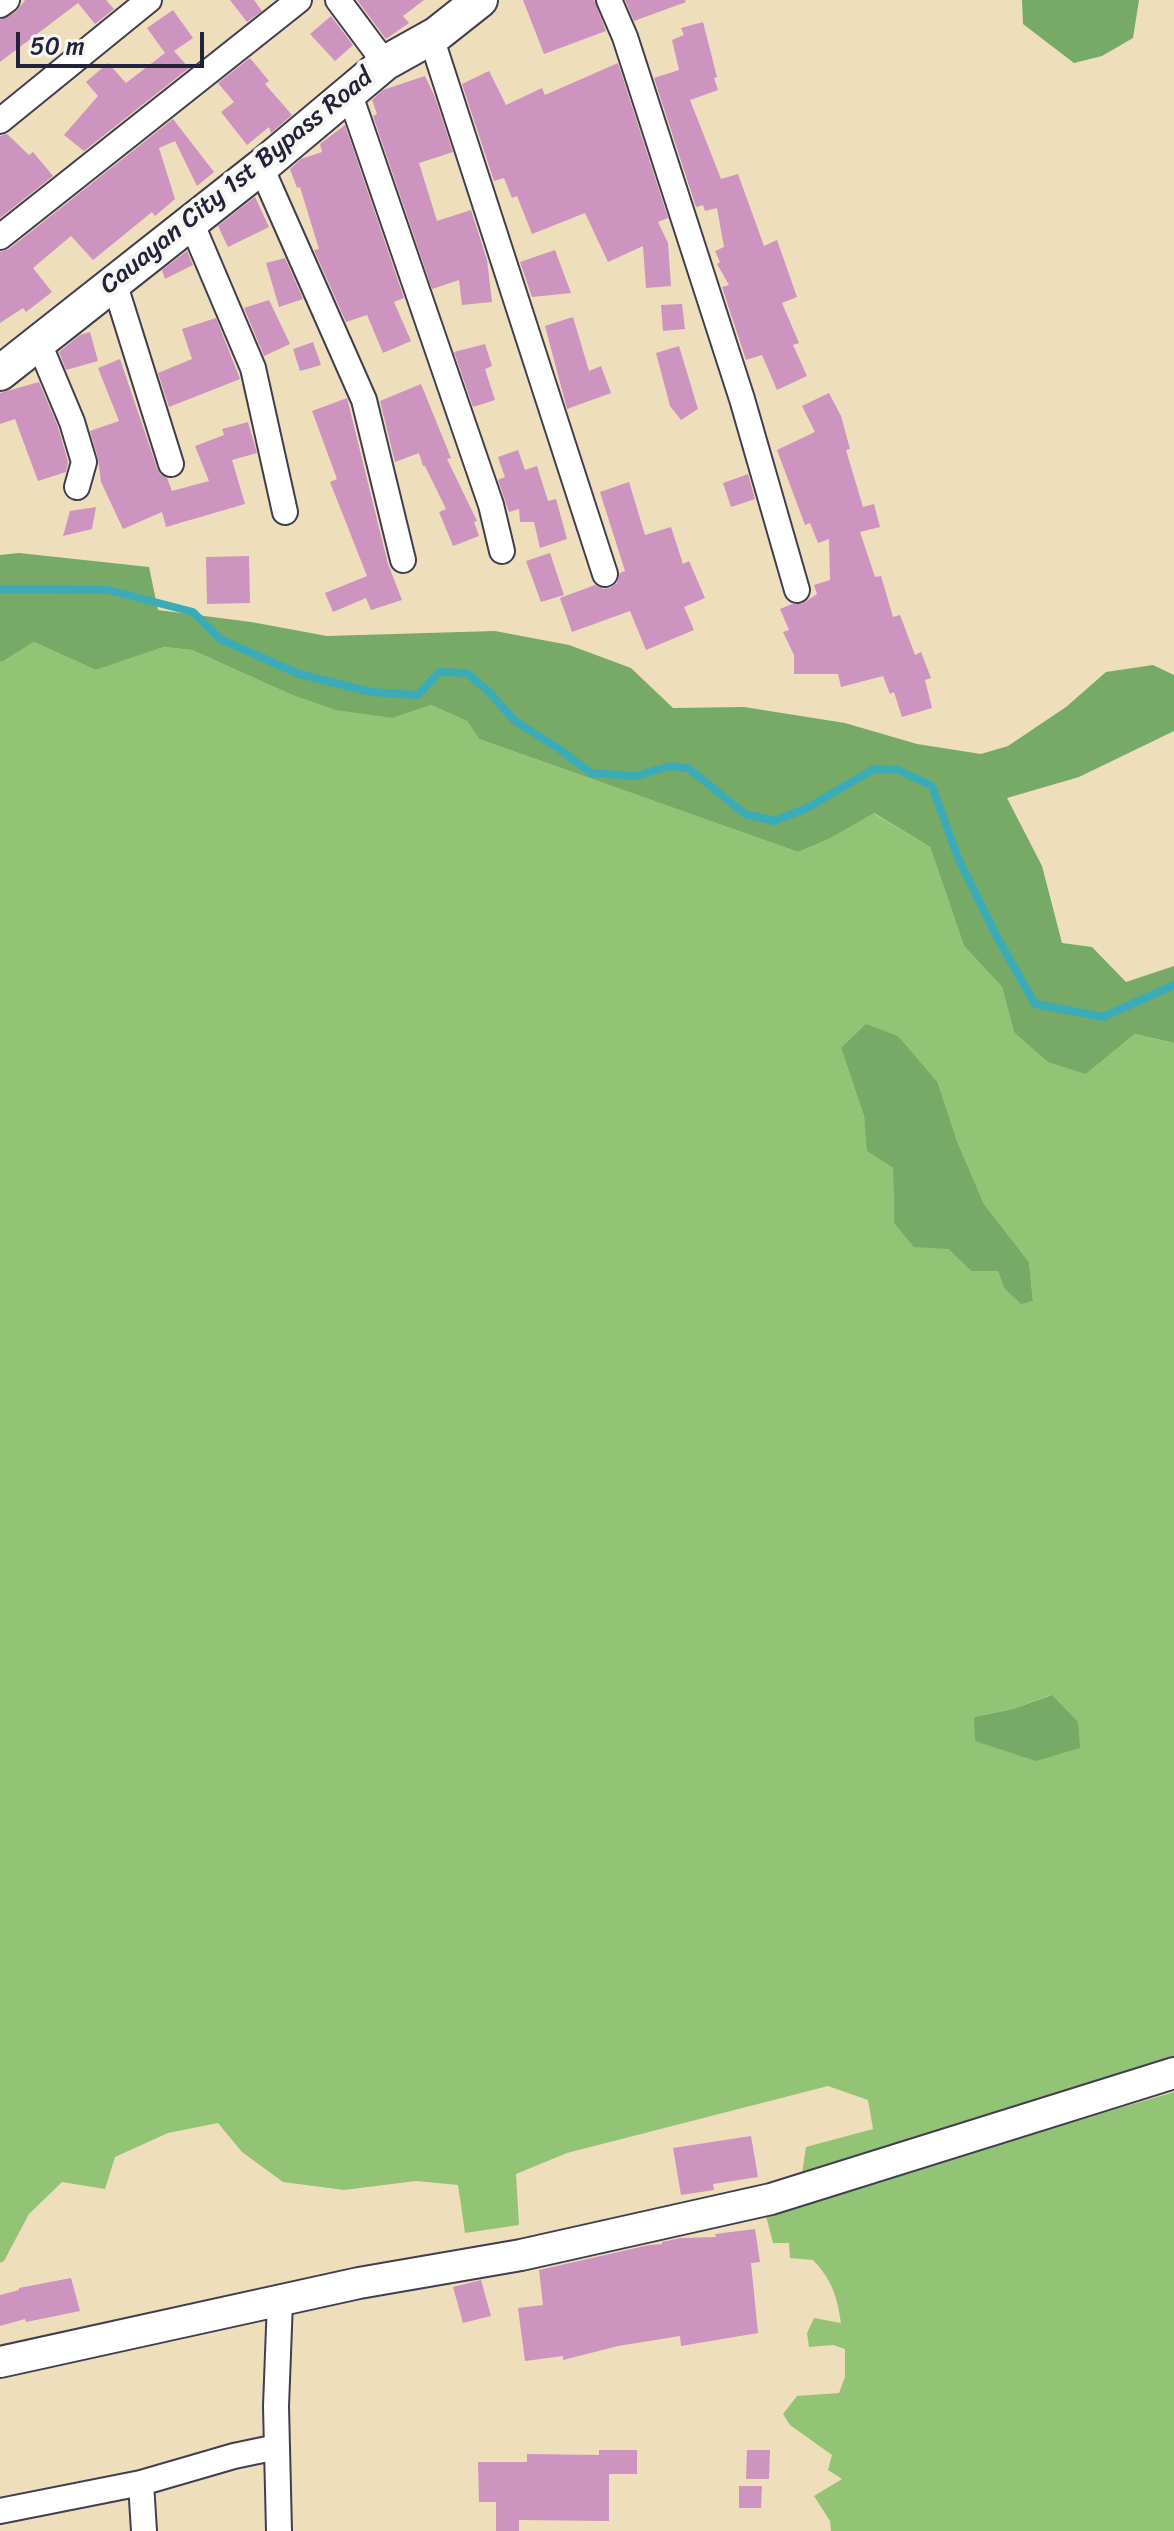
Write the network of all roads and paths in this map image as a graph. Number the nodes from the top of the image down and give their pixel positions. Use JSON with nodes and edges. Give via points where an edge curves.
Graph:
{"nodes":[{"id":1,"x":7,"y":0,"type":"edge"},
{"id":2,"x":149,"y":0,"type":"edge"},
{"id":3,"x":299,"y":0,"type":"edge"},
{"id":4,"x":338,"y":0,"type":"edge"},
{"id":5,"x":609,"y":0,"type":"edge"},
{"id":6,"x":0,"y":5,"type":"edge"},
{"id":7,"x":452,"y":14,"type":"edge"},
{"id":8,"x":385,"y":63,"type":"junction"},
{"id":9,"x":349,"y":92,"type":"junction"},
{"id":10,"x":0,"y":121,"type":"edge"},
{"id":11,"x":261,"y":167,"type":"junction"},
{"id":12,"x":191,"y":222,"type":"junction"},
{"id":13,"x":0,"y":237,"type":"edge"},
{"id":14,"x":114,"y":282,"type":"junction"},
{"id":15,"x":38,"y":341,"type":"junction"},
{"id":16,"x":0,"y":373,"type":"edge"},
{"id":17,"x":171,"y":464,"type":"dead end"},
{"id":18,"x":77,"y":487,"type":"dead end"},
{"id":19,"x":285,"y":512,"type":"dead end"},
{"id":20,"x":502,"y":551,"type":"dead end"},
{"id":21,"x":403,"y":560,"type":"dead end"},
{"id":22,"x":605,"y":574,"type":"dead end"},
{"id":23,"x":797,"y":590,"type":"dead end"},
{"id":24,"x":1174,"y":2073,"type":"edge"},
{"id":25,"x":280,"y":2301,"type":"junction"},
{"id":26,"x":0,"y":2362,"type":"edge"},
{"id":27,"x":277,"y":2447,"type":"junction"},
{"id":28,"x":141,"y":2483,"type":"junction"},
{"id":29,"x":6,"y":2517,"type":"edge"},
{"id":30,"x":144,"y":2531,"type":"edge"},
{"id":31,"x":279,"y":2531,"type":"edge"}],
"edges":[{"from":1,"to":6,"type":"street"},
{"from":2,"to":10,"type":"street"},
{"from":3,"to":13,"type":"street"},
{"from":4,"to":8,"type":"street"},
{"from":5,"to":23,"type":"street","via":[[742,399]]},
{"from":7,"to":8,"type":"main road","name":"Cauayan City 1st Bypass Road"},
{"from":7,"to":22,"type":"street"},
{"from":8,"to":9,"type":"main road","name":"Cauayan City 1st Bypass Road"},
{"from":9,"to":11,"type":"main road","name":"Cauayan City 1st Bypass Road"},
{"from":9,"to":20,"type":"street","via":[[491,505]]},
{"from":11,"to":12,"type":"main road","name":"Cauayan City 1st Bypass Road"},
{"from":11,"to":21,"type":"street","via":[[364,400]]},
{"from":12,"to":14,"type":"main road","name":"Cauayan City 1st Bypass Road"},
{"from":12,"to":19,"type":"street","via":[[253,368]]},
{"from":14,"to":15,"type":"main road","name":"Cauayan City 1st Bypass Road"},
{"from":14,"to":17,"type":"street"},
{"from":15,"to":16,"type":"main road","name":"Cauayan City 1st Bypass Road"},
{"from":15,"to":18,"type":"street","via":[[84,462]]},
{"from":24,"to":25,"type":"street","via":[[771,2199]]},
{"from":25,"to":26,"type":"street"},
{"from":25,"to":27,"type":"street"},
{"from":27,"to":28,"type":"street"},
{"from":27,"to":31,"type":"street"},
{"from":28,"to":29,"type":"street"},
{"from":28,"to":30,"type":"street"}]}
